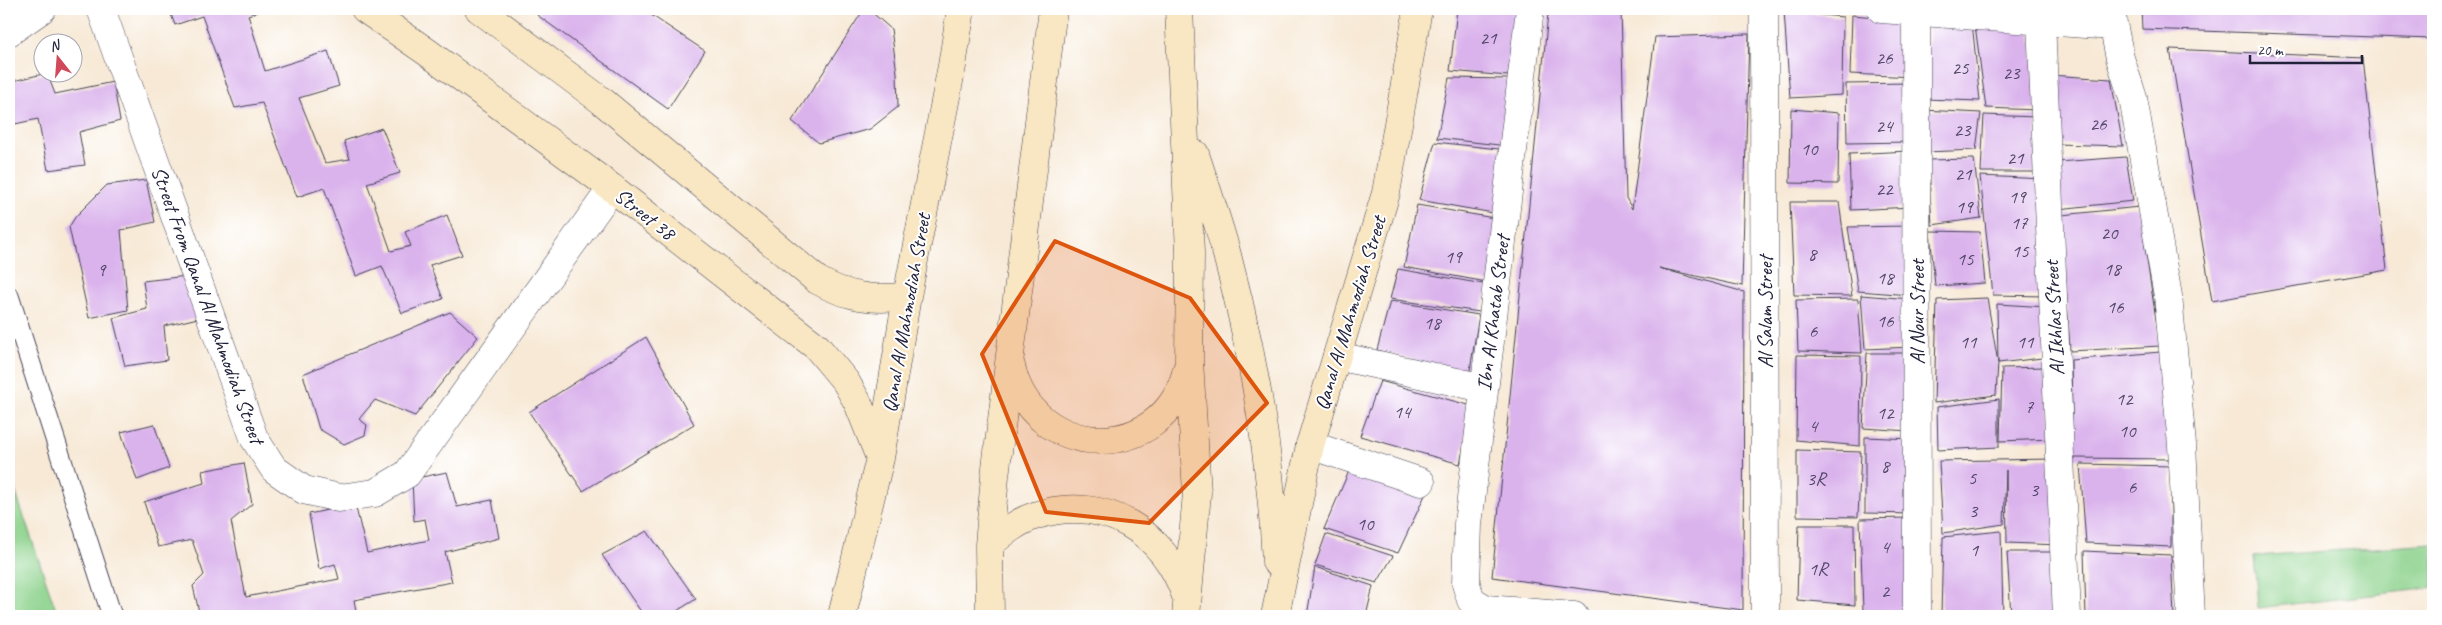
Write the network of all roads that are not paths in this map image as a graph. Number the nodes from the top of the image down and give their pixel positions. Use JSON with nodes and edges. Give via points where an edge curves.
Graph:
{"nodes":[{"id":1,"x":42,"y":9,"type":"edge"},
{"id":2,"x":101,"y":9,"type":"edge"},
{"id":3,"x":364,"y":9,"type":"edge"},
{"id":4,"x":479,"y":9,"type":"edge"},
{"id":5,"x":961,"y":9,"type":"edge"},
{"id":6,"x":1053,"y":9,"type":"edge"},
{"id":7,"x":1179,"y":9,"type":"edge"},
{"id":8,"x":1418,"y":9,"type":"edge"},
{"id":9,"x":1530,"y":9,"type":"edge"},
{"id":10,"x":1764,"y":9,"type":"edge"},
{"id":11,"x":1881,"y":9,"type":"edge"},
{"id":12,"x":1916,"y":10,"type":"edge"},
{"id":13,"x":2009,"y":13,"type":"edge"},
{"id":14,"x":2112,"y":17,"type":"edge"},
{"id":15,"x":2041,"y":21,"type":"junction"},
{"id":16,"x":9,"y":32,"type":"edge"},
{"id":17,"x":1183,"y":116,"type":"junction"},
{"id":18,"x":612,"y":188,"type":"junction"},
{"id":19,"x":9,"y":296,"type":"edge"},
{"id":20,"x":908,"y":296,"type":"junction"},
{"id":21,"x":1337,"y":356,"type":"junction"},
{"id":22,"x":1010,"y":359,"type":"junction"},
{"id":23,"x":1189,"y":360,"type":"junction"},
{"id":24,"x":1484,"y":388,"type":"junction"},
{"id":25,"x":1310,"y":445,"type":"junction"},
{"id":26,"x":880,"y":458,"type":"junction"},
{"id":27,"x":1421,"y":482,"type":"dead end"},
{"id":28,"x":989,"y":545,"type":"junction"},
{"id":29,"x":1187,"y":608,"type":"edge"},
{"id":30,"x":1277,"y":608,"type":"edge"},
{"id":31,"x":1485,"y":612,"type":"edge"},
{"id":32,"x":112,"y":616,"type":"edge"},
{"id":33,"x":842,"y":616,"type":"edge"},
{"id":34,"x":990,"y":616,"type":"edge"},
{"id":35,"x":1574,"y":616,"type":"edge"},
{"id":36,"x":1765,"y":616,"type":"edge"},
{"id":37,"x":1917,"y":616,"type":"edge"},
{"id":38,"x":2067,"y":616,"type":"edge"},
{"id":39,"x":2191,"y":616,"type":"edge"}],
"edges":[{"from":1,"to":16,"type":"street"},
{"from":2,"to":18,"type":"street","name":"Street From Qanal Al Mahmodiah Street","via":[[254,438],[274,469],[304,490],[339,498],[375,493],[406,474]]},
{"from":3,"to":18,"type":"main road","name":"Street 38","via":[[428,52]]},
{"from":4,"to":20,"type":"main road","via":[[602,102],[817,280],[852,296],[889,299]]},
{"from":5,"to":20,"type":"main road","name":"Qanal Al Mahmodiah Street"},
{"from":6,"to":22,"type":"main road"},
{"from":7,"to":17,"type":"main road"},
{"from":8,"to":21,"type":"main road","name":"Qanal Al Mahmodiah Street","via":[[1386,193]]},
{"from":9,"to":24,"type":"street","name":"Ibn Al Khatab Street"},
{"from":10,"to":36,"type":"street","name":"Al Salam Street"},
{"from":11,"to":12,"type":"street"},
{"from":12,"to":13,"type":"street"},
{"from":12,"to":37,"type":"street","name":"Al Nour Street"},
{"from":13,"to":15,"type":"street"},
{"from":14,"to":15,"type":"street"},
{"from":14,"to":39,"type":"street","via":[[2120,58],[2133,98],[2168,296],[2182,445]]},
{"from":15,"to":38,"type":"street","name":"Al Ikhlas Street"},
{"from":17,"to":23,"type":"main road","via":[[1190,253]]},
{"from":17,"to":30,"type":"main road","via":[[1227,254],[1248,339],[1264,426],[1274,513]]},
{"from":18,"to":26,"type":"main road","name":"Street 38","via":[[817,347],[858,403]]},
{"from":19,"to":32,"type":"lane"},
{"from":20,"to":26,"type":"main road","name":"Qanal Al Mahmodiah Street"},
{"from":21,"to":24,"type":"street"},
{"from":21,"to":25,"type":"main road","name":"Qanal Al Mahmodiah Street"},
{"from":22,"to":23,"type":"main road","via":[[1015,383],[1032,410],[1064,434],[1087,440],[1111,440],[1135,434],[1155,422],[1172,405],[1184,384]]},
{"from":22,"to":28,"type":"main road"},
{"from":23,"to":29,"type":"main road","via":[[1197,493]]},
{"from":24,"to":31,"type":"street","name":"Ibn Al Khatab Street","via":[[1466,562],[1467,593]]},
{"from":25,"to":27,"type":"street"},
{"from":25,"to":30,"type":"main road","name":"Qanal Al Mahmodiah Street"},
{"from":26,"to":33,"type":"main road","name":"Qanal Al Mahmodiah Street"},
{"from":28,"to":29,"type":"main road","via":[[1011,527],[1036,515],[1063,509],[1118,518],[1143,532],[1163,550],[1178,574]]},
{"from":28,"to":34,"type":"main road"},
{"from":31,"to":35,"type":"street"}]}
